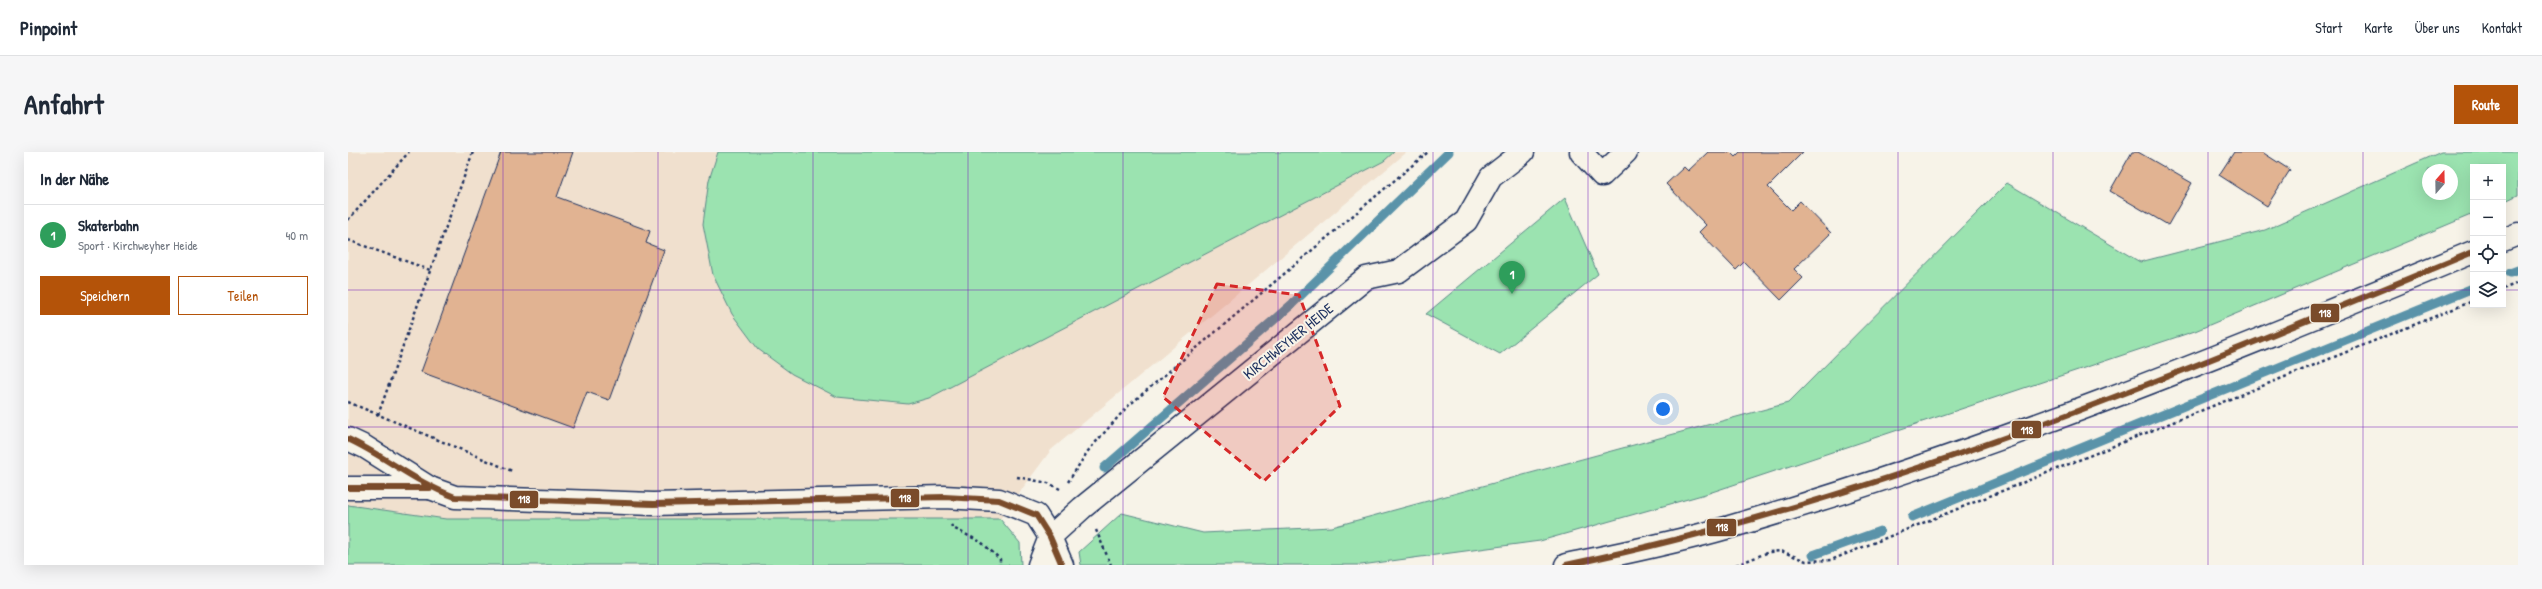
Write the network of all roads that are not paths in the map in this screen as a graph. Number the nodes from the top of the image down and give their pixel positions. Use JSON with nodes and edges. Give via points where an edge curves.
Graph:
{"nodes":[{"id":1,"x":1523,"y":152,"type":"edge"},
{"id":2,"x":1581,"y":152,"type":"edge"},
{"id":3,"x":1626,"y":152,"type":"edge"},
{"id":4,"x":2518,"y":234,"type":"edge"},
{"id":5,"x":2506,"y":239,"type":"edge"},
{"id":6,"x":2470,"y":253,"type":"edge"},
{"id":7,"x":348,"y":439,"type":"edge"},
{"id":8,"x":348,"y":488,"type":"edge"},
{"id":9,"x":430,"y":488,"type":"junction"},
{"id":10,"x":1050,"y":537,"type":"junction"},
{"id":11,"x":1039,"y":565,"type":"edge"},
{"id":12,"x":1062,"y":565,"type":"edge"},
{"id":13,"x":1566,"y":565,"type":"edge"}],
"edges":[{"from":1,"to":10,"type":"street","name":"KIRCHWEYHER HEIDE","via":[[1491,177],[1466,221],[1400,271],[1366,278],[1082,508]]},
{"from":2,"to":3,"type":"street","via":[[1602,175]]},
{"from":4,"to":5,"type":"street"},
{"from":6,"to":13,"type":"street","via":[[2186,370],[1994,440],[1724,529]]},
{"from":7,"to":9,"type":"street"},
{"from":8,"to":9,"type":"street"},
{"from":9,"to":10,"type":"street","via":[[455,497],[652,504],[944,497],[999,500],[1036,515]]},
{"from":10,"to":11,"type":"street"},
{"from":10,"to":12,"type":"street"}]}
